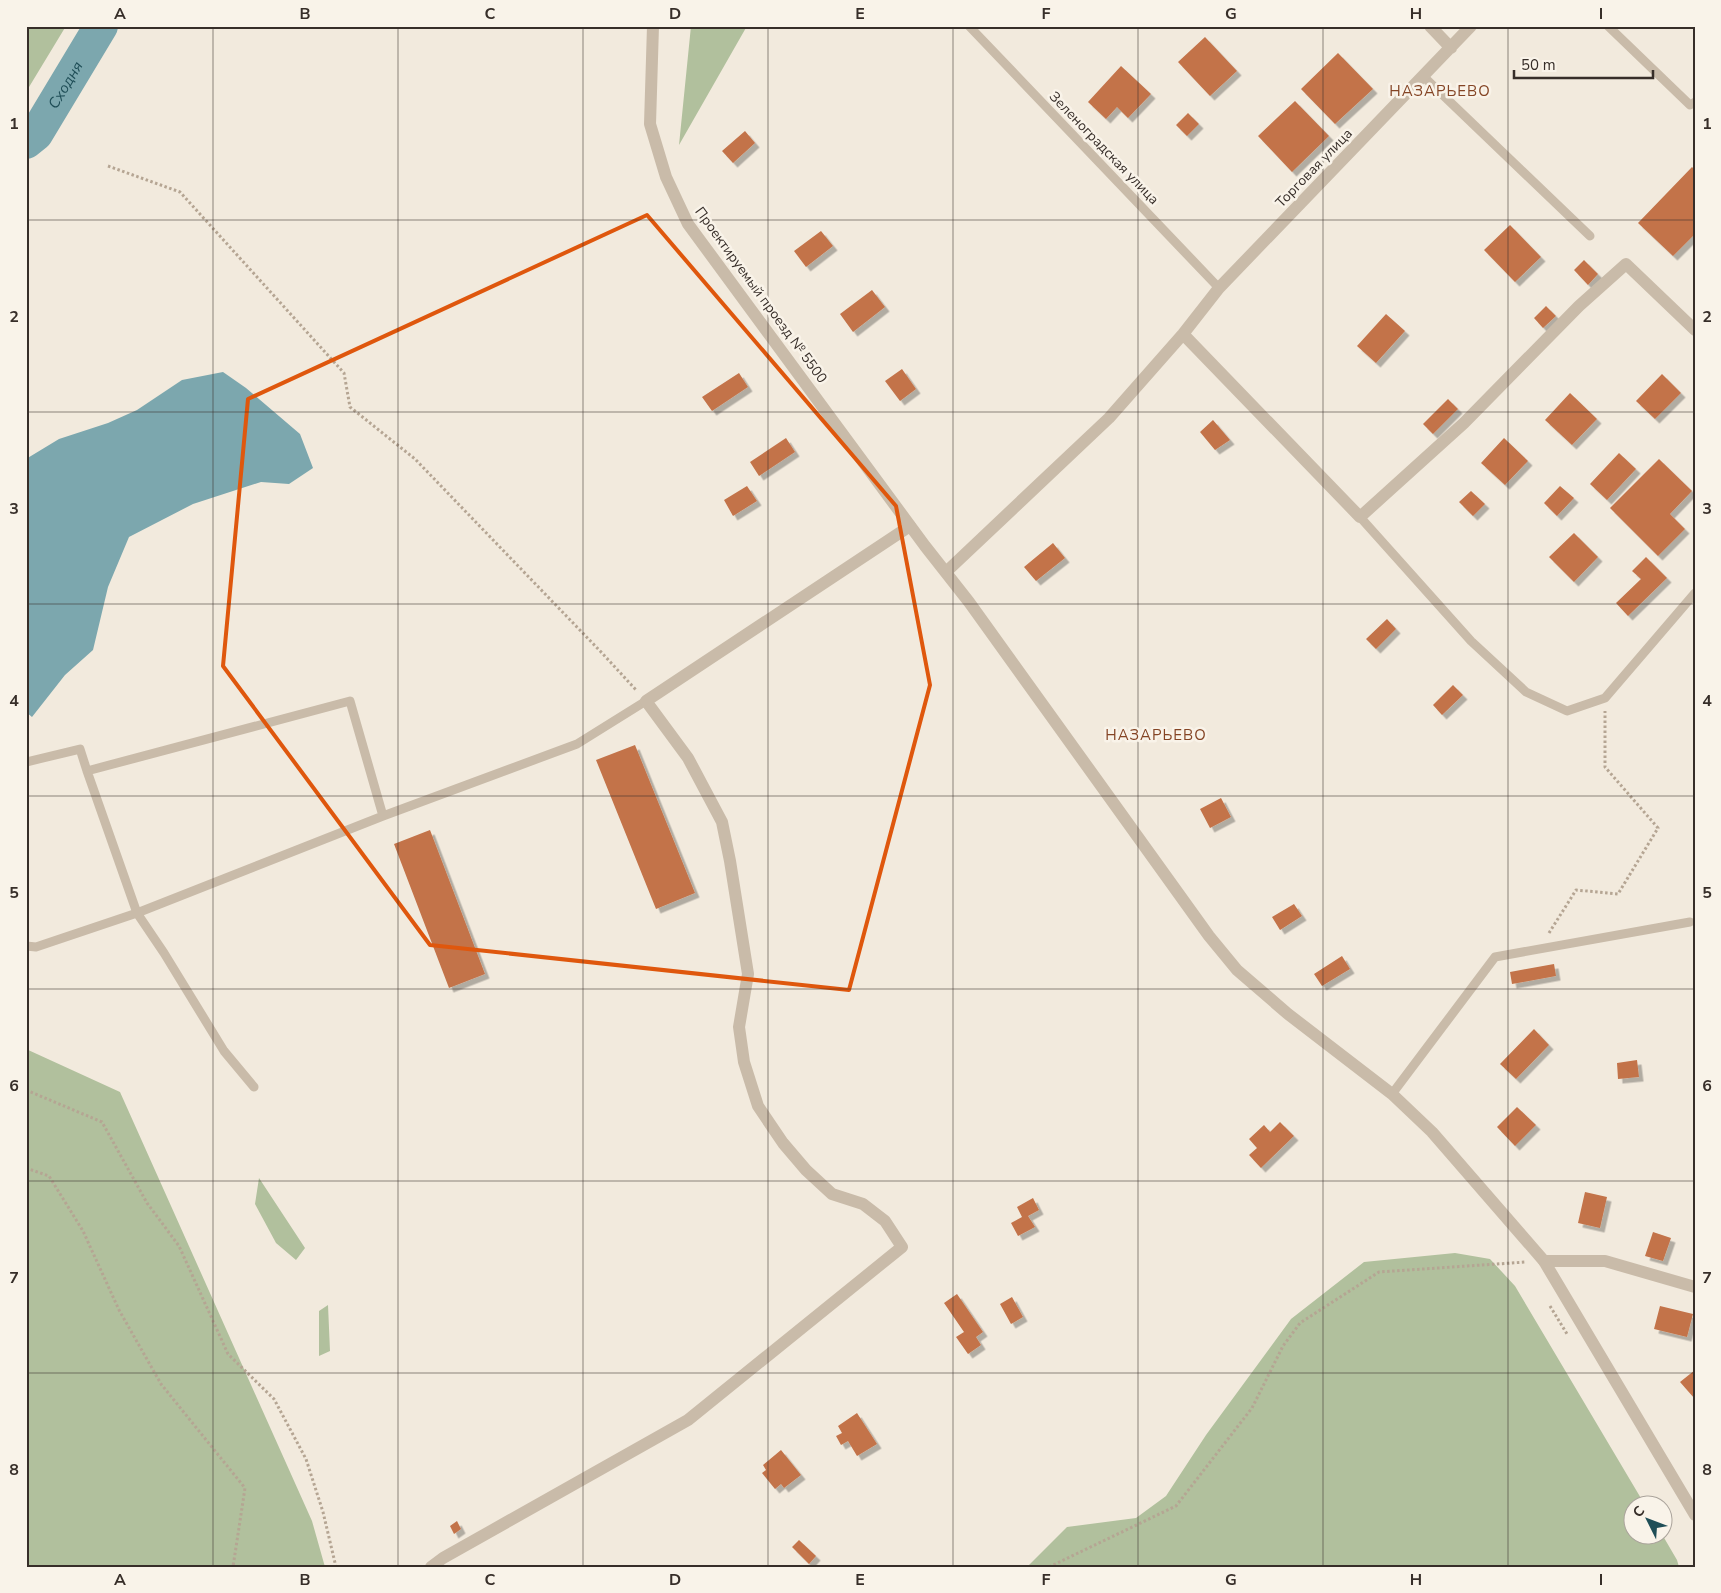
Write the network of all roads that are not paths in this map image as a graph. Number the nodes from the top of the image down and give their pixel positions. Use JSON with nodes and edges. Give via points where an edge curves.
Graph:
{"nodes":[{"id":1,"x":654,"y":26,"type":"edge"},
{"id":2,"x":969,"y":26,"type":"edge"},
{"id":3,"x":1430,"y":26,"type":"edge"},
{"id":4,"x":1471,"y":26,"type":"edge"},
{"id":5,"x":1608,"y":26,"type":"edge"},
{"id":6,"x":1451,"y":48,"type":"junction"},
{"id":7,"x":1423,"y":76,"type":"junction"},
{"id":8,"x":1695,"y":102,"type":"edge"},
{"id":9,"x":1590,"y":236,"type":"dead end"},
{"id":10,"x":1218,"y":288,"type":"junction"},
{"id":11,"x":1695,"y":330,"type":"edge"},
{"id":12,"x":1183,"y":334,"type":"junction"},
{"id":13,"x":1360,"y":517,"type":"junction"},
{"id":14,"x":910,"y":526,"type":"junction"},
{"id":15,"x":946,"y":572,"type":"junction"},
{"id":16,"x":1695,"y":593,"type":"edge"},
{"id":17,"x":646,"y":701,"type":"junction"},
{"id":18,"x":26,"y":762,"type":"edge"},
{"id":19,"x":87,"y":771,"type":"junction"},
{"id":20,"x":383,"y":816,"type":"junction"},
{"id":21,"x":136,"y":912,"type":"junction"},
{"id":22,"x":1690,"y":922,"type":"dead end"},
{"id":23,"x":26,"y":946,"type":"edge"},
{"id":24,"x":254,"y":1086,"type":"dead end"},
{"id":25,"x":1392,"y":1094,"type":"junction"},
{"id":26,"x":1544,"y":1261,"type":"junction"},
{"id":27,"x":1695,"y":1287,"type":"edge"},
{"id":28,"x":1695,"y":1515,"type":"edge"},
{"id":29,"x":431,"y":1567,"type":"edge"}],
"edges":[{"from":1,"to":14,"type":"street","name":"Проектируемый проезд № 5500","via":[[650,124],[666,177],[688,224]]},
{"from":2,"to":10,"type":"lane","name":"Зеленоградская улица"},
{"from":3,"to":6,"type":"street"},
{"from":4,"to":6,"type":"street","name":"Торговая улица"},
{"from":5,"to":8,"type":"lane","via":[[1690,105]]},
{"from":6,"to":7,"type":"street","name":"Торговая улица"},
{"from":7,"to":9,"type":"lane"},
{"from":7,"to":10,"type":"street","name":"Торговая улица"},
{"from":10,"to":12,"type":"street","name":"Торговая улица"},
{"from":11,"to":13,"type":"street","via":[[1626,264],[1579,306],[1464,423]]},
{"from":12,"to":13,"type":"street"},
{"from":12,"to":15,"type":"street","name":"Торговая улица","via":[[1109,418]]},
{"from":13,"to":16,"type":"lane","via":[[1471,641],[1526,692],[1568,711],[1605,698]]},
{"from":14,"to":15,"type":"street","name":"Проектируемый проезд № 5500"},
{"from":14,"to":17,"type":"street"},
{"from":15,"to":25,"type":"street","name":"Проектируемый проезд № 5500","via":[[1208,936],[1237,970]]},
{"from":17,"to":20,"type":"lane","via":[[578,744]]},
{"from":17,"to":29,"type":"street","via":[[688,758],[722,822],[748,974],[739,1027],[744,1062],[758,1106],[806,1170],[832,1194],[862,1204],[885,1221],[902,1247],[688,1420]]},
{"from":18,"to":19,"type":"lane","via":[[80,749]]},
{"from":19,"to":20,"type":"lane","via":[[350,701]]},
{"from":19,"to":21,"type":"lane"},
{"from":20,"to":21,"type":"lane"},
{"from":21,"to":23,"type":"lane","via":[[36,947]]},
{"from":21,"to":24,"type":"lane","via":[[224,1052]]},
{"from":22,"to":25,"type":"lane","via":[[1495,957]]},
{"from":25,"to":26,"type":"street","name":"Проектируемый проезд № 5500","via":[[1432,1132]]},
{"from":26,"to":27,"type":"street","via":[[1604,1261]]},
{"from":26,"to":28,"type":"street","name":"Проектируемый проезд № 5500"}]}
